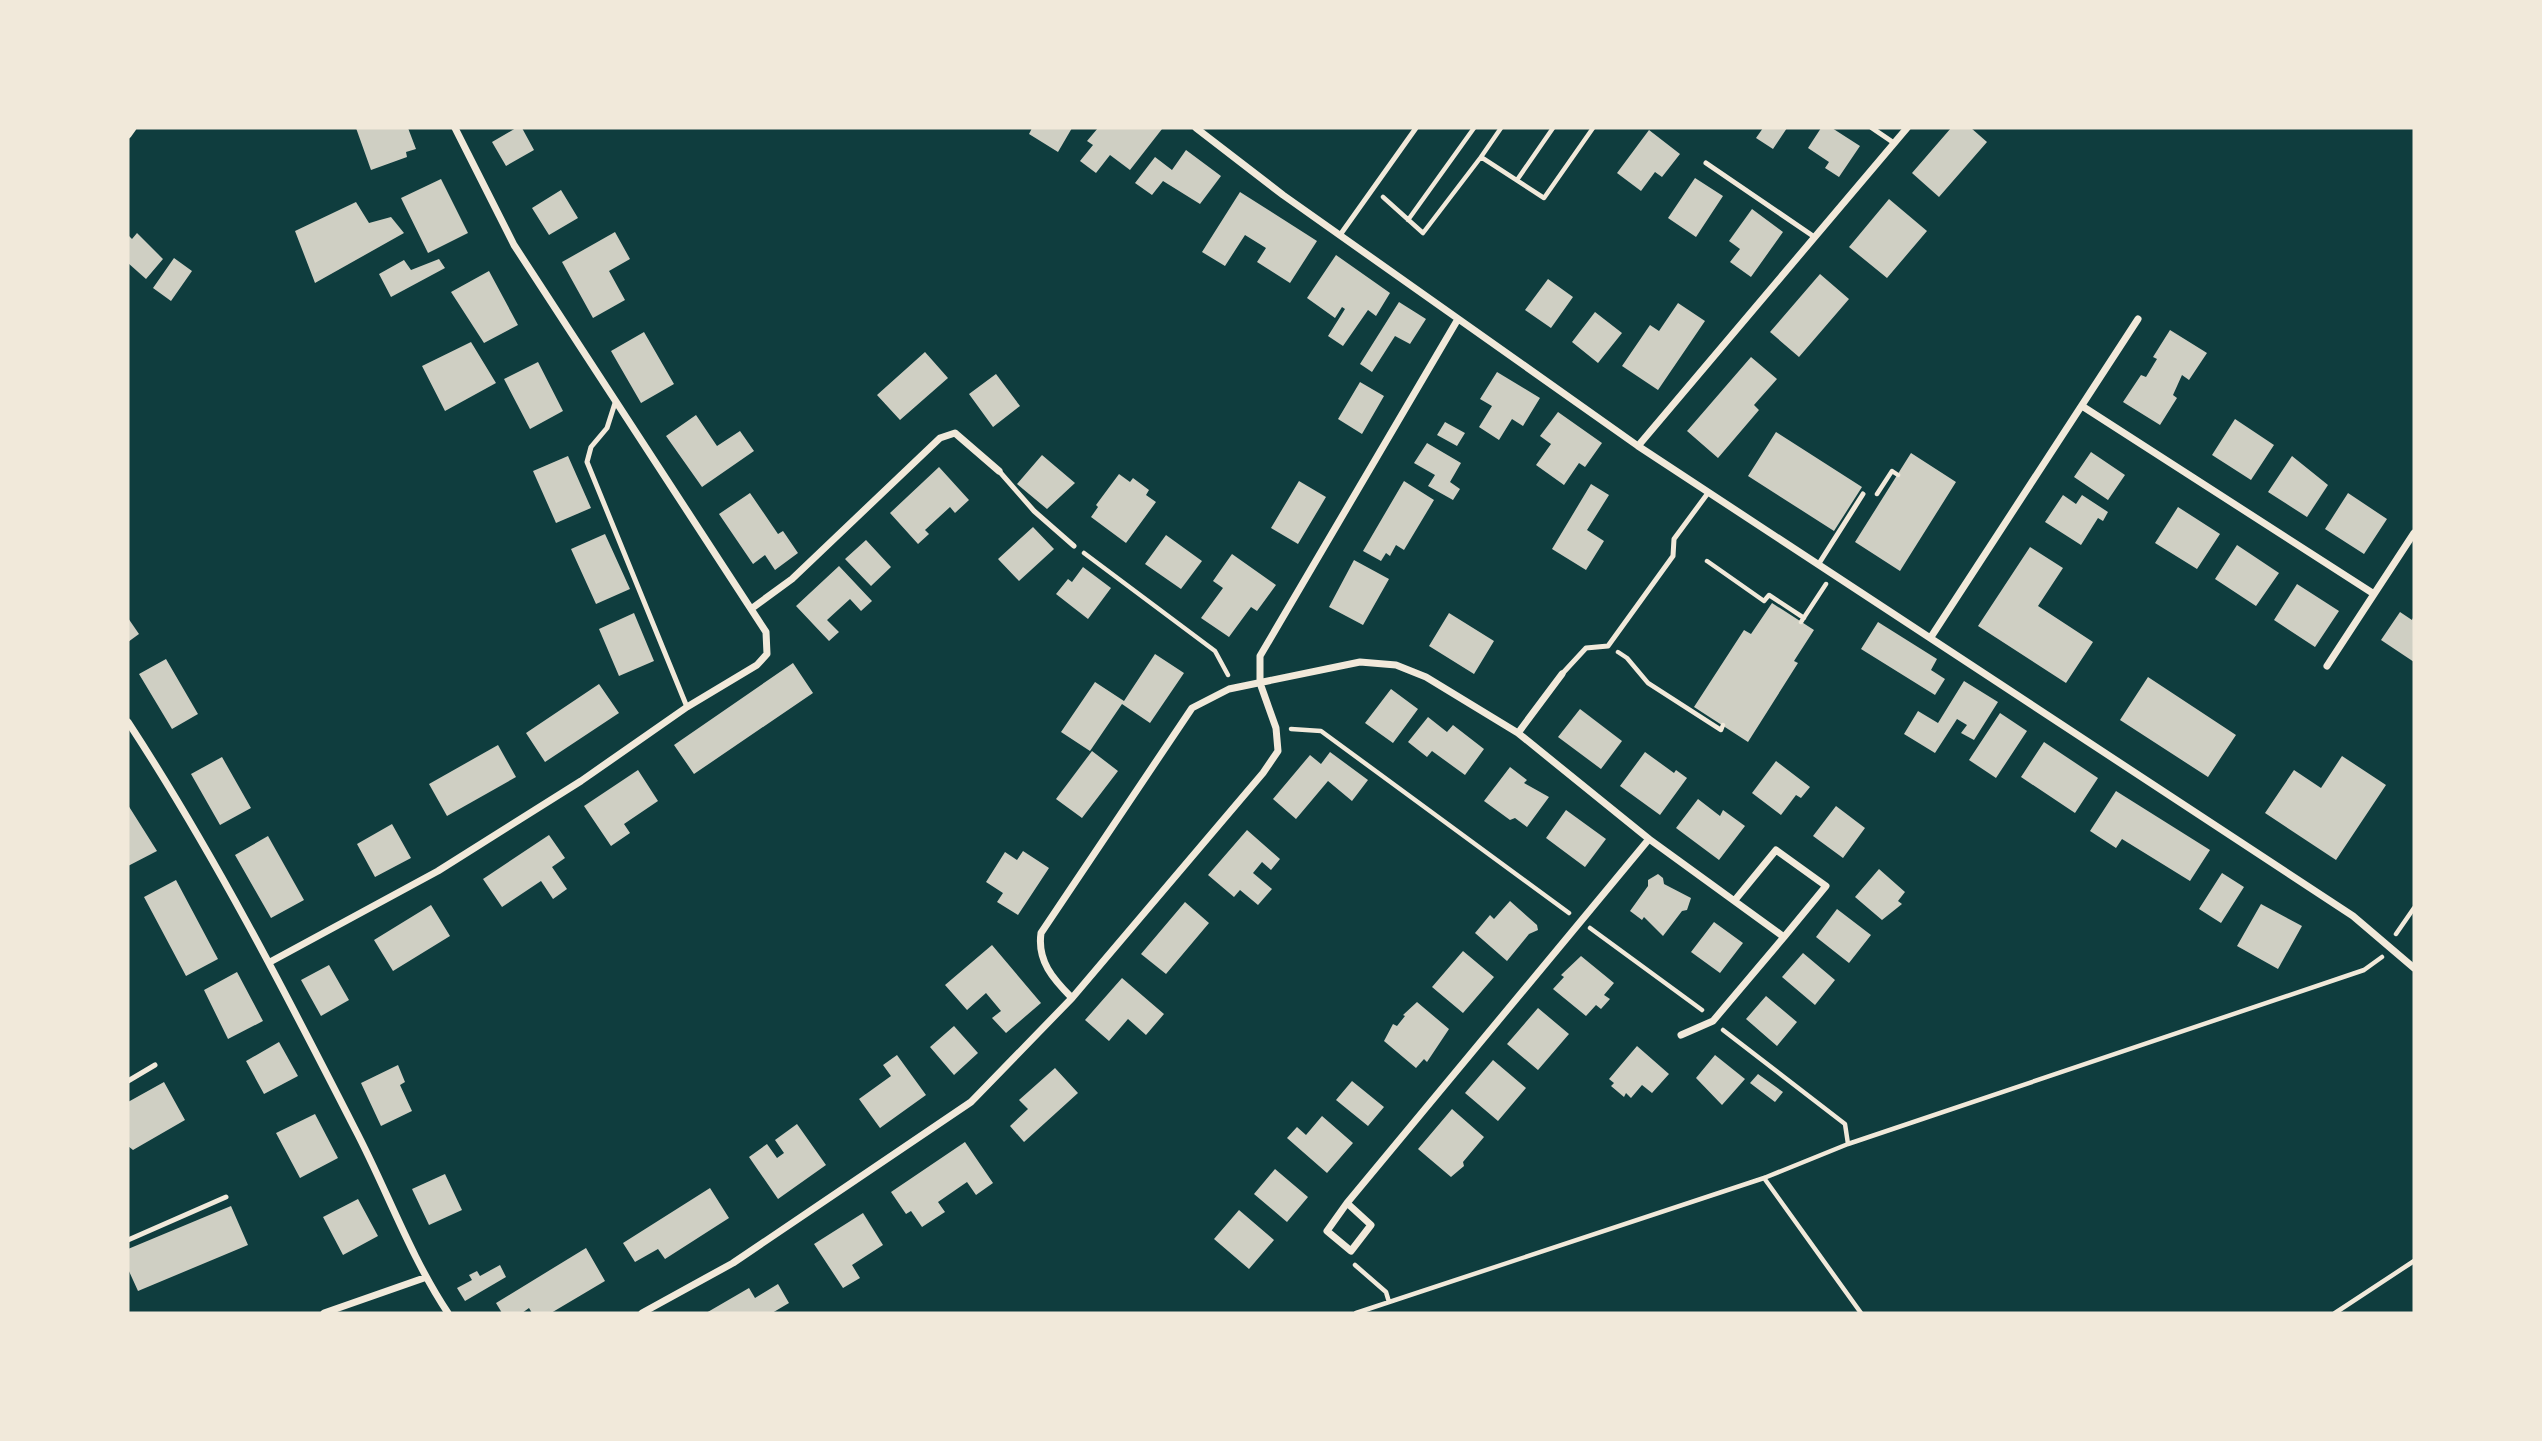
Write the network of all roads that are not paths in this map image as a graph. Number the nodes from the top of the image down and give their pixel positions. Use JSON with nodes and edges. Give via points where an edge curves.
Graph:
{"nodes":[{"id":1,"x":133,"y":128,"type":"edge"},
{"id":2,"x":455,"y":128,"type":"edge"},
{"id":3,"x":1196,"y":128,"type":"edge"},
{"id":4,"x":1416,"y":128,"type":"edge"},
{"id":5,"x":1872,"y":128,"type":"edge"},
{"id":6,"x":1907,"y":128,"type":"edge"},
{"id":7,"x":128,"y":135,"type":"edge"},
{"id":8,"x":1894,"y":143,"type":"junction"},
{"id":9,"x":1706,"y":163,"type":"dead end"},
{"id":10,"x":1340,"y":235,"type":"junction"},
{"id":11,"x":1812,"y":236,"type":"junction"},
{"id":12,"x":1458,"y":319,"type":"junction"},
{"id":13,"x":2138,"y":319,"type":"dead end"},
{"id":14,"x":615,"y":403,"type":"junction"},
{"id":15,"x":2082,"y":406,"type":"junction"},
{"id":16,"x":1638,"y":446,"type":"junction"},
{"id":17,"x":999,"y":471,"type":"joint"},
{"id":18,"x":1708,"y":492,"type":"junction"},
{"id":19,"x":1863,"y":494,"type":"dead end"},
{"id":20,"x":2414,"y":533,"type":"edge"},
{"id":21,"x":1074,"y":546,"type":"road end"},
{"id":22,"x":1818,"y":565,"type":"junction"},
{"id":23,"x":2374,"y":594,"type":"junction"},
{"id":24,"x":751,"y":610,"type":"junction"},
{"id":25,"x":1931,"y":637,"type":"junction"},
{"id":26,"x":2327,"y":666,"type":"dead end"},
{"id":27,"x":1562,"y":674,"type":"joint"},
{"id":28,"x":1260,"y":683,"type":"junction"},
{"id":29,"x":687,"y":707,"type":"junction"},
{"id":30,"x":128,"y":722,"type":"edge"},
{"id":31,"x":1518,"y":733,"type":"junction"},
{"id":32,"x":1649,"y":839,"type":"junction"},
{"id":33,"x":1735,"y":900,"type":"junction"},
{"id":34,"x":1784,"y":937,"type":"junction"},
{"id":35,"x":270,"y":962,"type":"junction"},
{"id":36,"x":2414,"y":968,"type":"edge"},
{"id":37,"x":1072,"y":998,"type":"junction"},
{"id":38,"x":1681,"y":1035,"type":"dead end"},
{"id":39,"x":155,"y":1065,"type":"dead end"},
{"id":40,"x":128,"y":1081,"type":"edge"},
{"id":41,"x":226,"y":1196,"type":"dead end"},
{"id":42,"x":1347,"y":1203,"type":"junction"},
{"id":43,"x":128,"y":1240,"type":"edge"},
{"id":44,"x":424,"y":1278,"type":"junction"},
{"id":45,"x":324,"y":1313,"type":"edge"},
{"id":46,"x":448,"y":1313,"type":"edge"},
{"id":47,"x":642,"y":1313,"type":"edge"}],
"edges":[{"from":1,"to":7,"type":"street"},
{"from":2,"to":14,"type":"street","via":[[514,246]]},
{"from":3,"to":10,"type":"street"},
{"from":4,"to":10,"type":"lane"},
{"from":5,"to":8,"type":"lane"},
{"from":6,"to":8,"type":"street"},
{"from":8,"to":11,"type":"street"},
{"from":9,"to":11,"type":"lane"},
{"from":10,"to":12,"type":"street"},
{"from":11,"to":16,"type":"street"},
{"from":12,"to":16,"type":"street"},
{"from":12,"to":28,"type":"street","via":[[1260,656]]},
{"from":13,"to":15,"type":"street"},
{"from":14,"to":24,"type":"street"},
{"from":14,"to":29,"type":"lane","via":[[587,462]]},
{"from":15,"to":23,"type":"street"},
{"from":15,"to":25,"type":"street"},
{"from":16,"to":18,"type":"street"},
{"from":17,"to":21,"type":"lane","via":[[1034,511]]},
{"from":17,"to":24,"type":"street","via":[[955,433],[940,438],[792,579]]},
{"from":18,"to":22,"type":"street"},
{"from":18,"to":27,"type":"lane","via":[[1674,539],[1673,556],[1608,646],[1586,648]]},
{"from":19,"to":22,"type":"lane"},
{"from":20,"to":23,"type":"street"},
{"from":22,"to":25,"type":"street"},
{"from":23,"to":26,"type":"street"},
{"from":24,"to":29,"type":"street","via":[[766,632],[767,654]]},
{"from":25,"to":36,"type":"street","via":[[2353,916]]},
{"from":27,"to":31,"type":"street"},
{"from":28,"to":31,"type":"street","via":[[1360,662],[1396,666],[1426,677]]},
{"from":28,"to":37,"type":"street","via":[[1276,728],[1278,751]]},
{"from":28,"to":37,"type":"street","via":[[1207,698],[1192,708],[1041,933],[1041,956],[1055,981]]},
{"from":29,"to":35,"type":"street","via":[[438,871]]},
{"from":30,"to":35,"type":"street"},
{"from":31,"to":32,"type":"street"},
{"from":32,"to":33,"type":"street"},
{"from":32,"to":42,"type":"street"},
{"from":33,"to":34,"type":"street"},
{"from":33,"to":34,"type":"street","via":[[1776,850],[1826,886]]},
{"from":34,"to":38,"type":"street","via":[[1713,1020]]},
{"from":35,"to":44,"type":"street","via":[[375,1167]]},
{"from":37,"to":47,"type":"street","via":[[971,1102],[733,1263]]},
{"from":39,"to":40,"type":"lane"},
{"from":41,"to":43,"type":"lane"},
{"from":42,"to":42,"type":"street","via":[[1327,1231],[1351,1251],[1371,1225]]},
{"from":44,"to":45,"type":"street"},
{"from":44,"to":46,"type":"street"}]}
